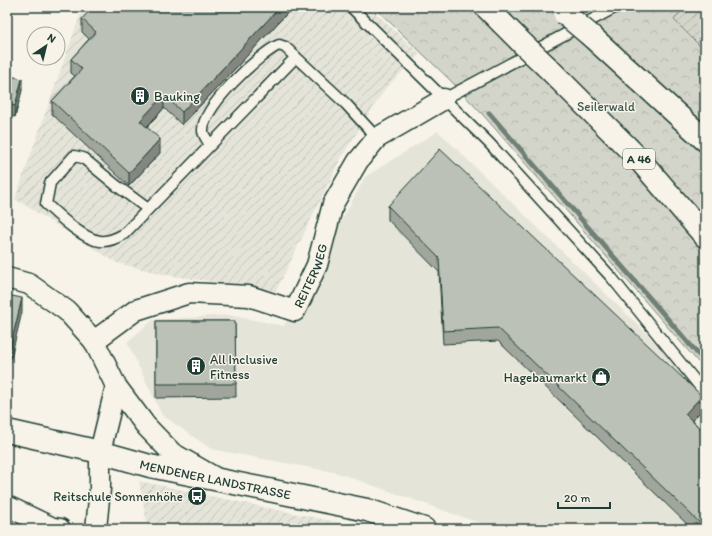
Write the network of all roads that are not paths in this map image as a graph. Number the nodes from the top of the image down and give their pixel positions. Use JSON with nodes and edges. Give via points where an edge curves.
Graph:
{"nodes":[{"id":1,"x":352,"y":7,"type":"edge"},
{"id":2,"x":486,"y":7,"type":"edge"},
{"id":3,"x":616,"y":7,"type":"edge"},
{"id":4,"x":561,"y":11,"type":"edge"},
{"id":5,"x":296,"y":57,"type":"junction"},
{"id":6,"x":444,"y":99,"type":"junction"},
{"id":7,"x":377,"y":138,"type":"junction"},
{"id":8,"x":705,"y":140,"type":"edge"},
{"id":9,"x":210,"y":145,"type":"junction"},
{"id":10,"x":148,"y":209,"type":"junction"},
{"id":11,"x":705,"y":236,"type":"edge"},
{"id":12,"x":7,"y":278,"type":"edge"},
{"id":13,"x":94,"y":341,"type":"junction"},
{"id":14,"x":116,"y":386,"type":"junction"},
{"id":15,"x":705,"y":393,"type":"edge"},
{"id":16,"x":7,"y":431,"type":"edge"},
{"id":17,"x":100,"y":452,"type":"junction"},
{"id":18,"x":221,"y":481,"type":"junction"},
{"id":19,"x":7,"y":506,"type":"edge"},
{"id":20,"x":60,"y":529,"type":"edge"},
{"id":21,"x":96,"y":529,"type":"edge"},
{"id":22,"x":424,"y":529,"type":"edge"}],
"edges":[{"from":1,"to":6,"type":"lane"},
{"from":2,"to":11,"type":"main road","number":"A 46","bridge":true,"via":[[638,158]]},
{"from":3,"to":6,"type":"lane"},
{"from":4,"to":8,"type":"main road","bridge":true},
{"from":5,"to":7,"type":"lane","via":[[346,104]]},
{"from":5,"to":9,"type":"lane"},
{"from":5,"to":9,"type":"lane","via":[[279,45],[270,49],[226,90],[206,115],[203,132]]},
{"from":6,"to":7,"type":"street","name":"REITERWEG"},
{"from":6,"to":15,"type":"lane","via":[[489,143],[612,278]]},
{"from":7,"to":13,"type":"street","name":"REITERWEG","via":[[358,160],[333,204],[317,265],[295,311],[249,296],[189,293],[136,310]]},
{"from":9,"to":10,"type":"lane"},
{"from":10,"to":10,"type":"lane","via":[[124,234],[113,240],[100,241],[73,228],[46,204],[50,183],[74,156],[83,158]]},
{"from":12,"to":13,"type":"street","via":[[29,284],[66,311]]},
{"from":13,"to":14,"type":"street"},
{"from":14,"to":17,"type":"street"},
{"from":14,"to":18,"type":"street","via":[[146,426],[172,452]]},
{"from":16,"to":17,"type":"main road","name":"MENDENER LANDSTRASSE"},
{"from":17,"to":18,"type":"main road","name":"MENDENER LANDSTRASSE"},
{"from":17,"to":21,"type":"street"},
{"from":18,"to":22,"type":"main road","name":"MENDENER LANDSTRASSE","via":[[367,510]]},
{"from":19,"to":20,"type":"street"}]}
